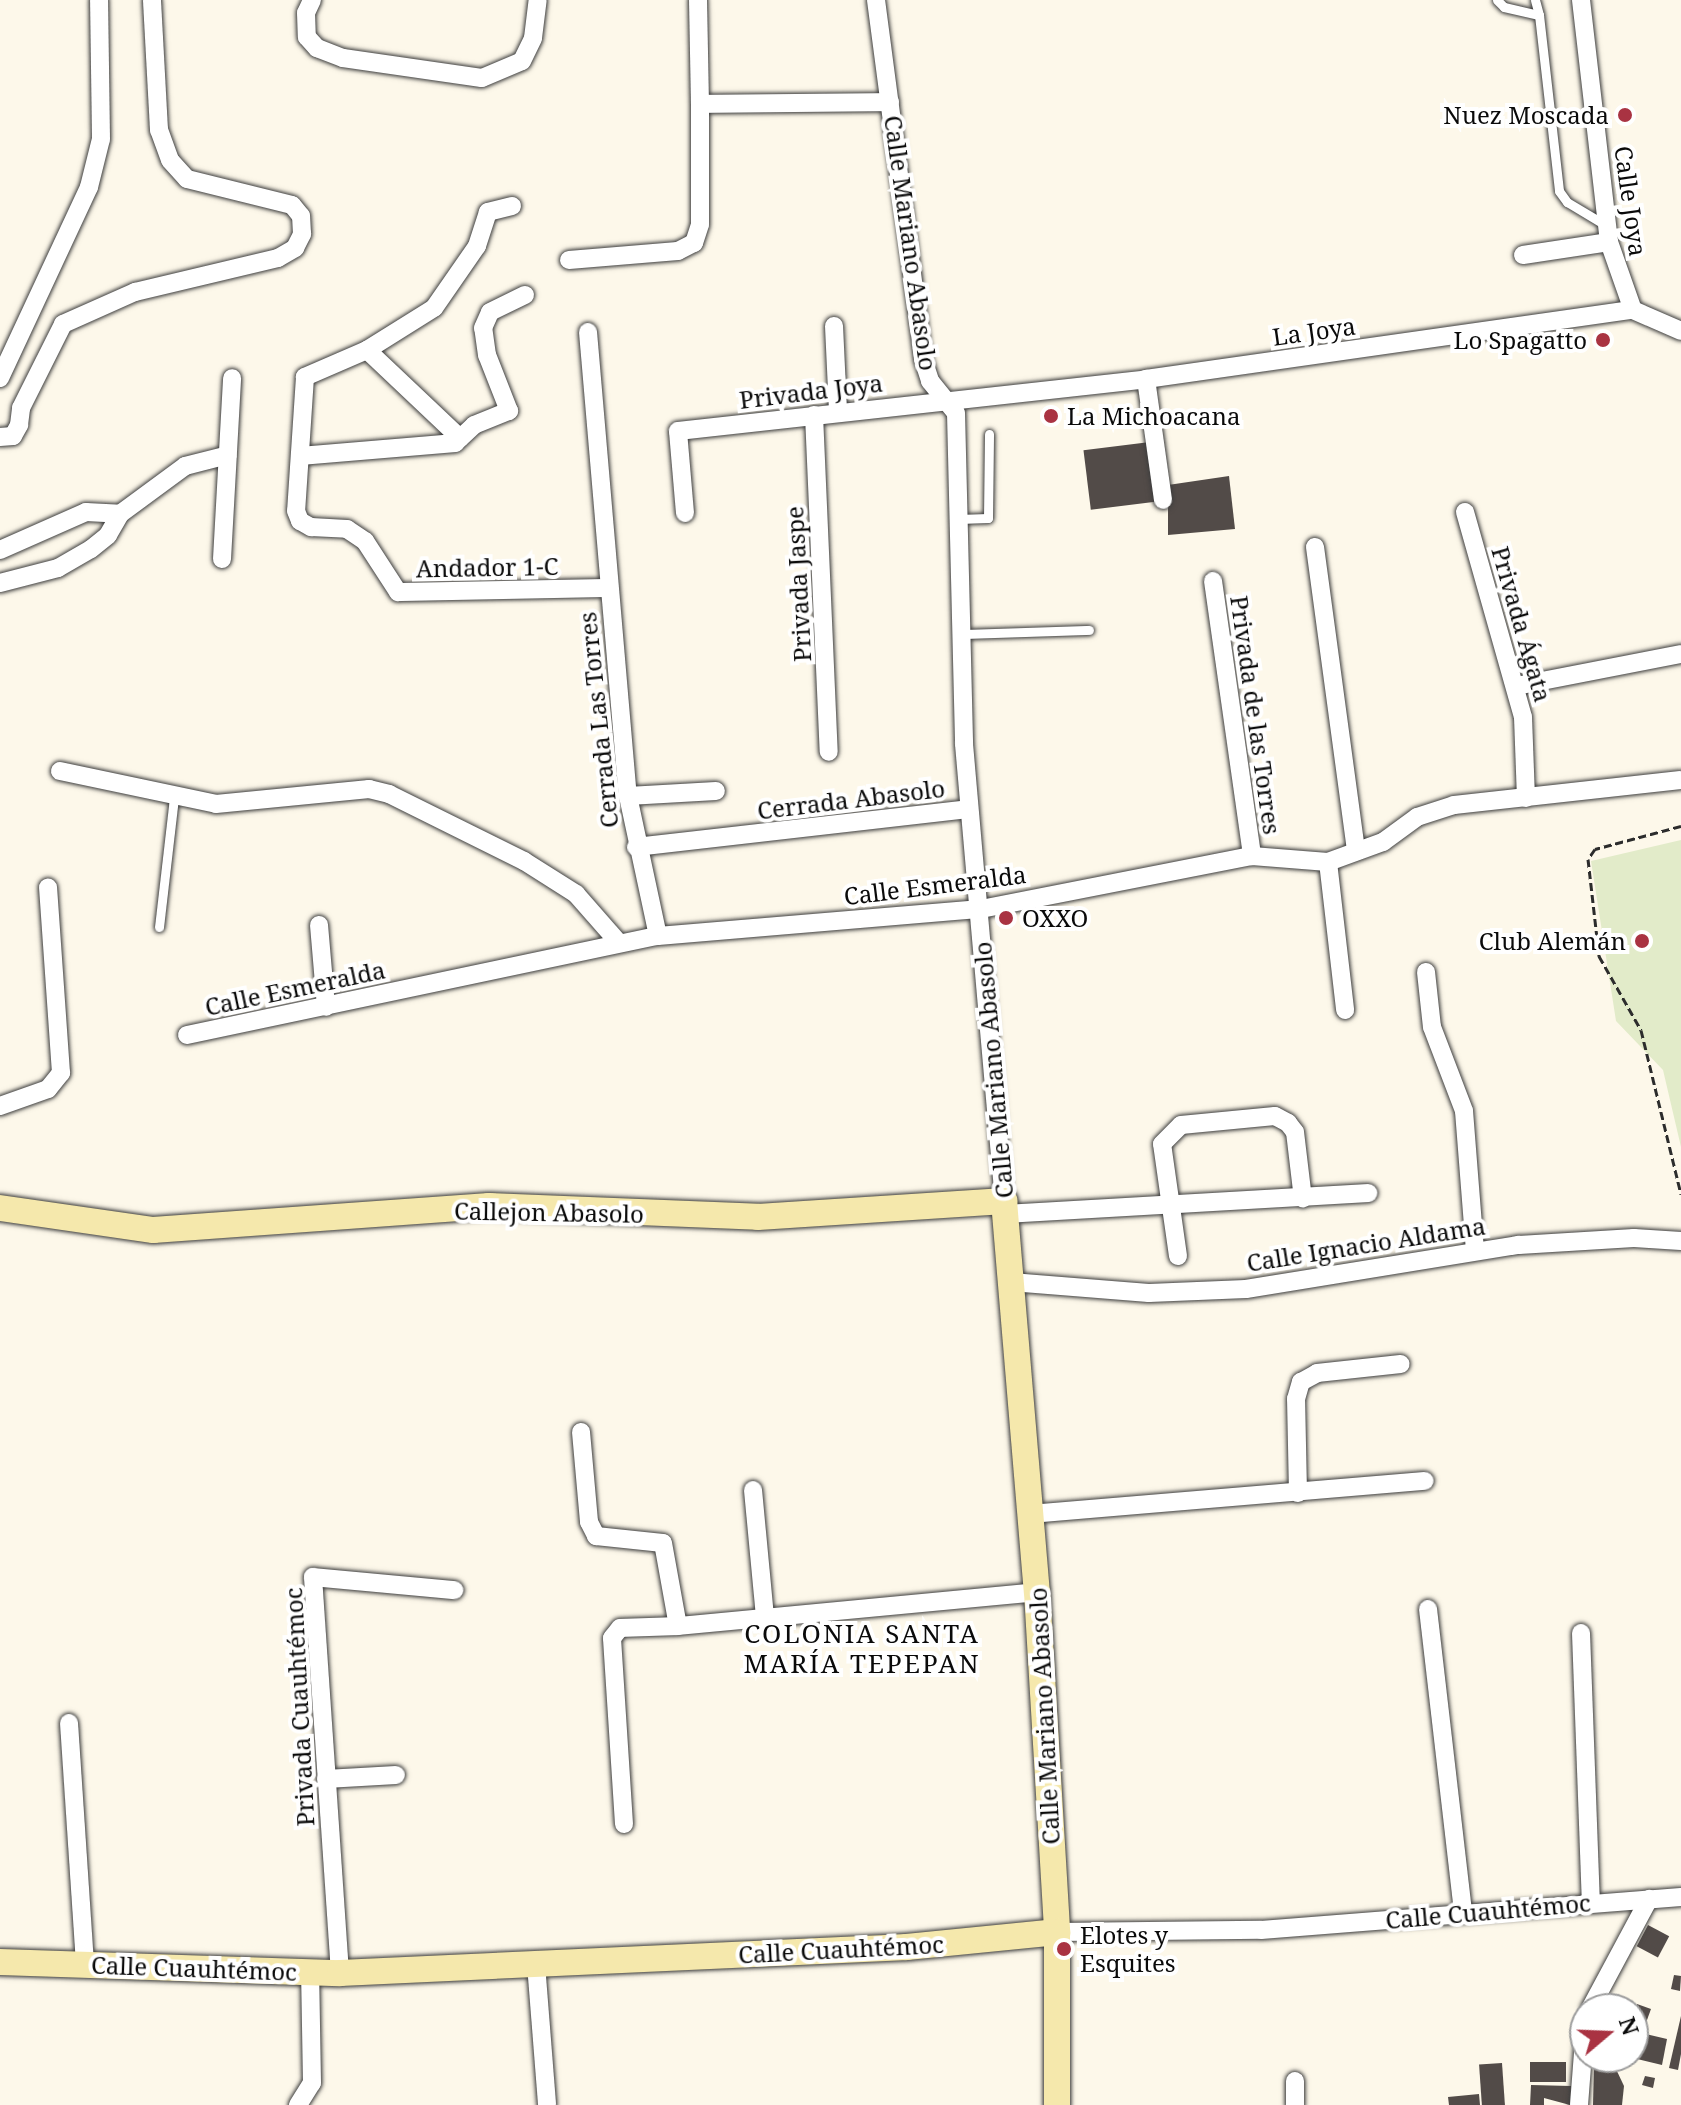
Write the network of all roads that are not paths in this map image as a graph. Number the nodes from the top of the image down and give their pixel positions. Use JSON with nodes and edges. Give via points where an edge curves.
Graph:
{"nodes":[{"id":1,"x":99,"y":0,"type":"edge"},
{"id":2,"x":152,"y":0,"type":"edge"},
{"id":3,"x":312,"y":0,"type":"edge"},
{"id":4,"x":538,"y":0,"type":"edge"},
{"id":5,"x":698,"y":0,"type":"edge"},
{"id":6,"x":876,"y":0,"type":"edge"},
{"id":7,"x":1497,"y":0,"type":"edge"},
{"id":8,"x":1535,"y":0,"type":"edge"},
{"id":9,"x":1581,"y":0,"type":"edge"},
{"id":10,"x":1539,"y":15,"type":"junction"},
{"id":11,"x":890,"y":102,"type":"junction"},
{"id":12,"x":700,"y":104,"type":"junction"},
{"id":13,"x":512,"y":206,"type":"dead end"},
{"id":14,"x":1608,"y":234,"type":"junction"},
{"id":15,"x":1523,"y":255,"type":"dead end"},
{"id":16,"x":569,"y":260,"type":"dead end"},
{"id":17,"x":525,"y":295,"type":"dead end"},
{"id":18,"x":1633,"y":310,"type":"junction"},
{"id":19,"x":834,"y":326,"type":"dead end"},
{"id":20,"x":1681,"y":331,"type":"edge"},
{"id":21,"x":588,"y":332,"type":"dead end"},
{"id":22,"x":367,"y":350,"type":"junction"},
{"id":23,"x":0,"y":378,"type":"edge"},
{"id":24,"x":232,"y":378,"type":"dead end"},
{"id":25,"x":1146,"y":379,"type":"junction"},
{"id":26,"x":949,"y":399,"type":"junction"},
{"id":27,"x":838,"y":412,"type":"junction"},
{"id":28,"x":814,"y":415,"type":"junction"},
{"id":29,"x":989,"y":434,"type":"dead end"},
{"id":30,"x":0,"y":437,"type":"edge"},
{"id":31,"x":460,"y":438,"type":"junction"},
{"id":32,"x":228,"y":455,"type":"junction"},
{"id":33,"x":300,"y":456,"type":"junction"},
{"id":34,"x":1163,"y":500,"type":"dead end"},
{"id":35,"x":1465,"y":512,"type":"dead end"},
{"id":36,"x":685,"y":513,"type":"dead end"},
{"id":37,"x":120,"y":514,"type":"junction"},
{"id":38,"x":958,"y":519,"type":"junction"},
{"id":39,"x":1315,"y":547,"type":"dead end"},
{"id":40,"x":0,"y":550,"type":"edge"},
{"id":41,"x":222,"y":559,"type":"dead end"},
{"id":42,"x":1213,"y":581,"type":"dead end"},
{"id":43,"x":0,"y":583,"type":"edge"},
{"id":44,"x":609,"y":588,"type":"junction"},
{"id":45,"x":1089,"y":630,"type":"dead end"},
{"id":46,"x":961,"y":634,"type":"junction"},
{"id":47,"x":1681,"y":654,"type":"edge"},
{"id":48,"x":1516,"y":686,"type":"junction"},
{"id":49,"x":829,"y":752,"type":"dead end"},
{"id":50,"x":60,"y":771,"type":"dead end"},
{"id":51,"x":1681,"y":780,"type":"edge"},
{"id":52,"x":716,"y":791,"type":"dead end"},
{"id":53,"x":628,"y":796,"type":"junction"},
{"id":54,"x":174,"y":797,"type":"junction"},
{"id":55,"x":1526,"y":798,"type":"junction"},
{"id":56,"x":968,"y":809,"type":"junction"},
{"id":57,"x":739,"y":837,"type":"joint"},
{"id":58,"x":636,"y":847,"type":"junction"},
{"id":59,"x":1356,"y":851,"type":"junction"},
{"id":60,"x":1252,"y":856,"type":"junction"},
{"id":61,"x":1328,"y":862,"type":"junction"},
{"id":62,"x":48,"y":887,"type":"dead end"},
{"id":63,"x":981,"y":909,"type":"junction"},
{"id":64,"x":319,"y":925,"type":"dead end"},
{"id":65,"x":159,"y":927,"type":"dead end"},
{"id":66,"x":658,"y":936,"type":"junction"},
{"id":67,"x":619,"y":943,"type":"junction"},
{"id":68,"x":1426,"y":972,"type":"dead end"},
{"id":69,"x":326,"y":1007,"type":"junction"},
{"id":70,"x":1345,"y":1010,"type":"dead end"},
{"id":71,"x":187,"y":1035,"type":"dead end"},
{"id":72,"x":0,"y":1106,"type":"edge"},
{"id":73,"x":1368,"y":1193,"type":"dead end"},
{"id":74,"x":1303,"y":1199,"type":"junction"},
{"id":75,"x":1168,"y":1207,"type":"junction"},
{"id":76,"x":0,"y":1208,"type":"edge"},
{"id":77,"x":1004,"y":1208,"type":"junction"},
{"id":78,"x":1681,"y":1241,"type":"edge"},
{"id":79,"x":1475,"y":1250,"type":"junction"},
{"id":80,"x":1178,"y":1256,"type":"dead end"},
{"id":81,"x":1011,"y":1282,"type":"junction"},
{"id":82,"x":1401,"y":1364,"type":"dead end"},
{"id":83,"x":581,"y":1432,"type":"dead end"},
{"id":84,"x":1425,"y":1481,"type":"dead end"},
{"id":85,"x":753,"y":1490,"type":"dead end"},
{"id":86,"x":1298,"y":1493,"type":"junction"},
{"id":87,"x":1030,"y":1514,"type":"junction"},
{"id":88,"x":454,"y":1590,"type":"dead end"},
{"id":89,"x":1037,"y":1592,"type":"junction"},
{"id":90,"x":1428,"y":1609,"type":"dead end"},
{"id":91,"x":765,"y":1617,"type":"junction"},
{"id":92,"x":678,"y":1626,"type":"junction"},
{"id":93,"x":1581,"y":1633,"type":"dead end"},
{"id":94,"x":69,"y":1723,"type":"dead end"},
{"id":95,"x":396,"y":1775,"type":"dead end"},
{"id":96,"x":326,"y":1779,"type":"junction"},
{"id":97,"x":624,"y":1824,"type":"dead end"},
{"id":98,"x":1681,"y":1897,"type":"edge"},
{"id":99,"x":1649,"y":1899,"type":"junction"},
{"id":100,"x":1591,"y":1902,"type":"junction"},
{"id":101,"x":1463,"y":1913,"type":"junction"},
{"id":102,"x":1057,"y":1932,"type":"junction"},
{"id":103,"x":0,"y":1962,"type":"edge"},
{"id":104,"x":536,"y":1964,"type":"junction"},
{"id":105,"x":85,"y":1965,"type":"junction"},
{"id":106,"x":310,"y":1972,"type":"junction"},
{"id":107,"x":340,"y":1973,"type":"junction"},
{"id":108,"x":1599,"y":1993,"type":"edge"},
{"id":109,"x":1581,"y":2073,"type":"edge"},
{"id":110,"x":1295,"y":2081,"type":"dead end"},
{"id":111,"x":298,"y":2105,"type":"edge"},
{"id":112,"x":547,"y":2105,"type":"edge"},
{"id":113,"x":1057,"y":2105,"type":"edge"},
{"id":114,"x":1295,"y":2105,"type":"edge"},
{"id":115,"x":1579,"y":2105,"type":"edge"}],
"edges":[{"from":1,"to":23,"type":"street","via":[[101,139],[89,187]]},
{"from":2,"to":30,"type":"street","via":[[159,130],[170,160],[187,179],[292,205],[301,216],[302,234],[295,248],[278,258],[135,292],[63,324],[21,408],[13,436]]},
{"from":3,"to":4,"type":"street","via":[[306,13],[307,37],[317,48],[343,58],[482,78],[522,61],[533,38]]},
{"from":5,"to":12,"type":"street"},
{"from":6,"to":11,"type":"street","name":"Calle Mariano Abasolo"},
{"from":7,"to":10,"type":"lane","via":[[1504,7]]},
{"from":8,"to":10,"type":"lane"},
{"from":9,"to":14,"type":"street","name":"Calle Joya"},
{"from":10,"to":14,"type":"lane","via":[[1559,191]]},
{"from":11,"to":12,"type":"street"},
{"from":11,"to":26,"type":"street","name":"Calle Mariano Abasolo","via":[[923,359],[930,381]]},
{"from":12,"to":16,"type":"street","via":[[700,224],[694,243],[678,251]]},
{"from":13,"to":22,"type":"street","name":"Andador 1-C","via":[[488,212],[477,246],[434,308]]},
{"from":14,"to":15,"type":"street"},
{"from":14,"to":18,"type":"street","name":"Calle Joya"},
{"from":17,"to":31,"type":"street","via":[[490,312],[483,328],[487,355],[509,411],[474,425]]},
{"from":18,"to":20,"type":"street"},
{"from":18,"to":25,"type":"street","name":"La Joya"},
{"from":19,"to":27,"type":"street"},
{"from":21,"to":44,"type":"street","name":"Cerrada Las Torres"},
{"from":22,"to":31,"type":"street"},
{"from":22,"to":33,"type":"street","name":"Andador 1-C","via":[[305,377]]},
{"from":24,"to":32,"type":"street"},
{"from":25,"to":26,"type":"street","name":"La Joya"},
{"from":25,"to":34,"type":"street"},
{"from":26,"to":27,"type":"street","name":"Privada Joya"},
{"from":26,"to":38,"type":"street","name":"Calle Mariano Abasolo","via":[[956,413]]},
{"from":27,"to":28,"type":"street","name":"Privada Joya"},
{"from":28,"to":36,"type":"street","name":"Privada Joya","via":[[678,431]]},
{"from":28,"to":49,"type":"street","name":"Privada Jaspe"},
{"from":29,"to":38,"type":"lane","via":[[988,518]]},
{"from":31,"to":33,"type":"street","via":[[455,443]]},
{"from":32,"to":37,"type":"street","via":[[185,466]]},
{"from":32,"to":41,"type":"street"},
{"from":33,"to":44,"type":"street","name":"Andador 1-C","via":[[300,521],[347,529],[365,541],[398,592]]},
{"from":35,"to":48,"type":"street","name":"Privada Ágata"},
{"from":37,"to":40,"type":"street","via":[[86,512]]},
{"from":37,"to":43,"type":"street","via":[[108,535],[58,568]]},
{"from":38,"to":46,"type":"street","name":"Calle Mariano Abasolo"},
{"from":39,"to":59,"type":"street"},
{"from":42,"to":60,"type":"street","name":"Privada de las Torres"},
{"from":44,"to":53,"type":"street","name":"Cerrada Las Torres"},
{"from":45,"to":46,"type":"lane"},
{"from":46,"to":56,"type":"street","name":"Calle Mariano Abasolo"},
{"from":47,"to":48,"type":"street"},
{"from":48,"to":55,"type":"street","name":"Privada Ágata","via":[[1523,717]]},
{"from":50,"to":54,"type":"street"},
{"from":51,"to":55,"type":"street","name":"Calle Esmeralda"},
{"from":52,"to":53,"type":"street"},
{"from":53,"to":58,"type":"street","name":"Cerrada Las Torres"},
{"from":54,"to":65,"type":"lane"},
{"from":54,"to":67,"type":"street","via":[[216,804],[369,789],[389,794],[563,886]]},
{"from":55,"to":59,"type":"street","name":"Calle Esmeralda","via":[[1454,805],[1417,817],[1383,842]]},
{"from":56,"to":57,"type":"street","name":"Cerrada Abasolo"},
{"from":56,"to":63,"type":"street","name":"Calle Mariano Abasolo"},
{"from":57,"to":58,"type":"street","name":"Cerrada Las Torres"},
{"from":58,"to":66,"type":"street","name":"Cerrada Las Torres"},
{"from":59,"to":61,"type":"street","name":"Calle Esmeralda"},
{"from":60,"to":61,"type":"street","name":"Calle Esmeralda"},
{"from":60,"to":63,"type":"street","name":"Calle Esmeralda"},
{"from":61,"to":70,"type":"street"},
{"from":62,"to":72,"type":"street","via":[[61,1073],[48,1089]]},
{"from":63,"to":66,"type":"street","name":"Calle Esmeralda"},
{"from":63,"to":77,"type":"street","name":"Calle Mariano Abasolo"},
{"from":64,"to":69,"type":"street"},
{"from":66,"to":67,"type":"street","name":"Calle Esmeralda"},
{"from":67,"to":69,"type":"street","name":"Calle Esmeralda"},
{"from":68,"to":79,"type":"street","via":[[1432,1027],[1464,1111]]},
{"from":69,"to":71,"type":"street","name":"Calle Esmeralda"},
{"from":73,"to":74,"type":"street"},
{"from":74,"to":75,"type":"street"},
{"from":74,"to":75,"type":"street","via":[[1295,1132],[1275,1116],[1181,1125],[1169,1133],[1162,1144]]},
{"from":75,"to":77,"type":"street"},
{"from":75,"to":80,"type":"street"},
{"from":76,"to":77,"type":"street","name":"Callejon Abasolo","via":[[153,1230],[489,1206],[758,1217]]},
{"from":77,"to":81,"type":"street","name":"Calle Mariano Abasolo"},
{"from":78,"to":79,"type":"street","name":"Calle Ignacio Aldama","via":[[1634,1238]]},
{"from":79,"to":81,"type":"street","name":"Calle Ignacio Aldama","via":[[1412,1265],[1246,1289],[1149,1293]]},
{"from":81,"to":87,"type":"street","name":"Calle Mariano Abasolo"},
{"from":82,"to":86,"type":"street","via":[[1317,1373],[1301,1382],[1296,1399]]},
{"from":83,"to":92,"type":"street","via":[[589,1522],[596,1536],[610,1541],[663,1543]]},
{"from":84,"to":86,"type":"street"},
{"from":85,"to":91,"type":"street"},
{"from":86,"to":87,"type":"street"},
{"from":87,"to":89,"type":"street","name":"Calle Mariano Abasolo"},
{"from":88,"to":96,"type":"street","name":"Privada Cuauhtémoc","via":[[313,1577]]},
{"from":89,"to":91,"type":"street"},
{"from":89,"to":102,"type":"street","name":"Calle Mariano Abasolo"},
{"from":90,"to":101,"type":"street"},
{"from":91,"to":92,"type":"street"},
{"from":92,"to":97,"type":"street","via":[[620,1628],[612,1638]]},
{"from":93,"to":100,"type":"street"},
{"from":94,"to":105,"type":"street"},
{"from":95,"to":96,"type":"street"},
{"from":96,"to":107,"type":"street","name":"Privada Cuauhtémoc"},
{"from":98,"to":99,"type":"street","name":"Calle Cuauhtémoc"},
{"from":99,"to":100,"type":"street","name":"Calle Cuauhtémoc"},
{"from":99,"to":108,"type":"street"},
{"from":100,"to":101,"type":"street","name":"Calle Cuauhtémoc"},
{"from":101,"to":102,"type":"street","name":"Calle Cuauhtémoc","via":[[1261,1930]]},
{"from":102,"to":104,"type":"street","name":"Calle Cuauhtémoc","via":[[907,1947]]},
{"from":102,"to":113,"type":"street","name":"Calle Mariano Abasolo"},
{"from":103,"to":105,"type":"street","name":"Calle Cuauhtémoc"},
{"from":104,"to":107,"type":"street","name":"Calle Cuauhtémoc"},
{"from":104,"to":112,"type":"street"},
{"from":105,"to":106,"type":"street","name":"Calle Cuauhtémoc"},
{"from":106,"to":107,"type":"street","name":"Calle Cuauhtémoc"},
{"from":106,"to":111,"type":"street","via":[[312,2083]]},
{"from":109,"to":115,"type":"street"},
{"from":110,"to":114,"type":"street"}]}
